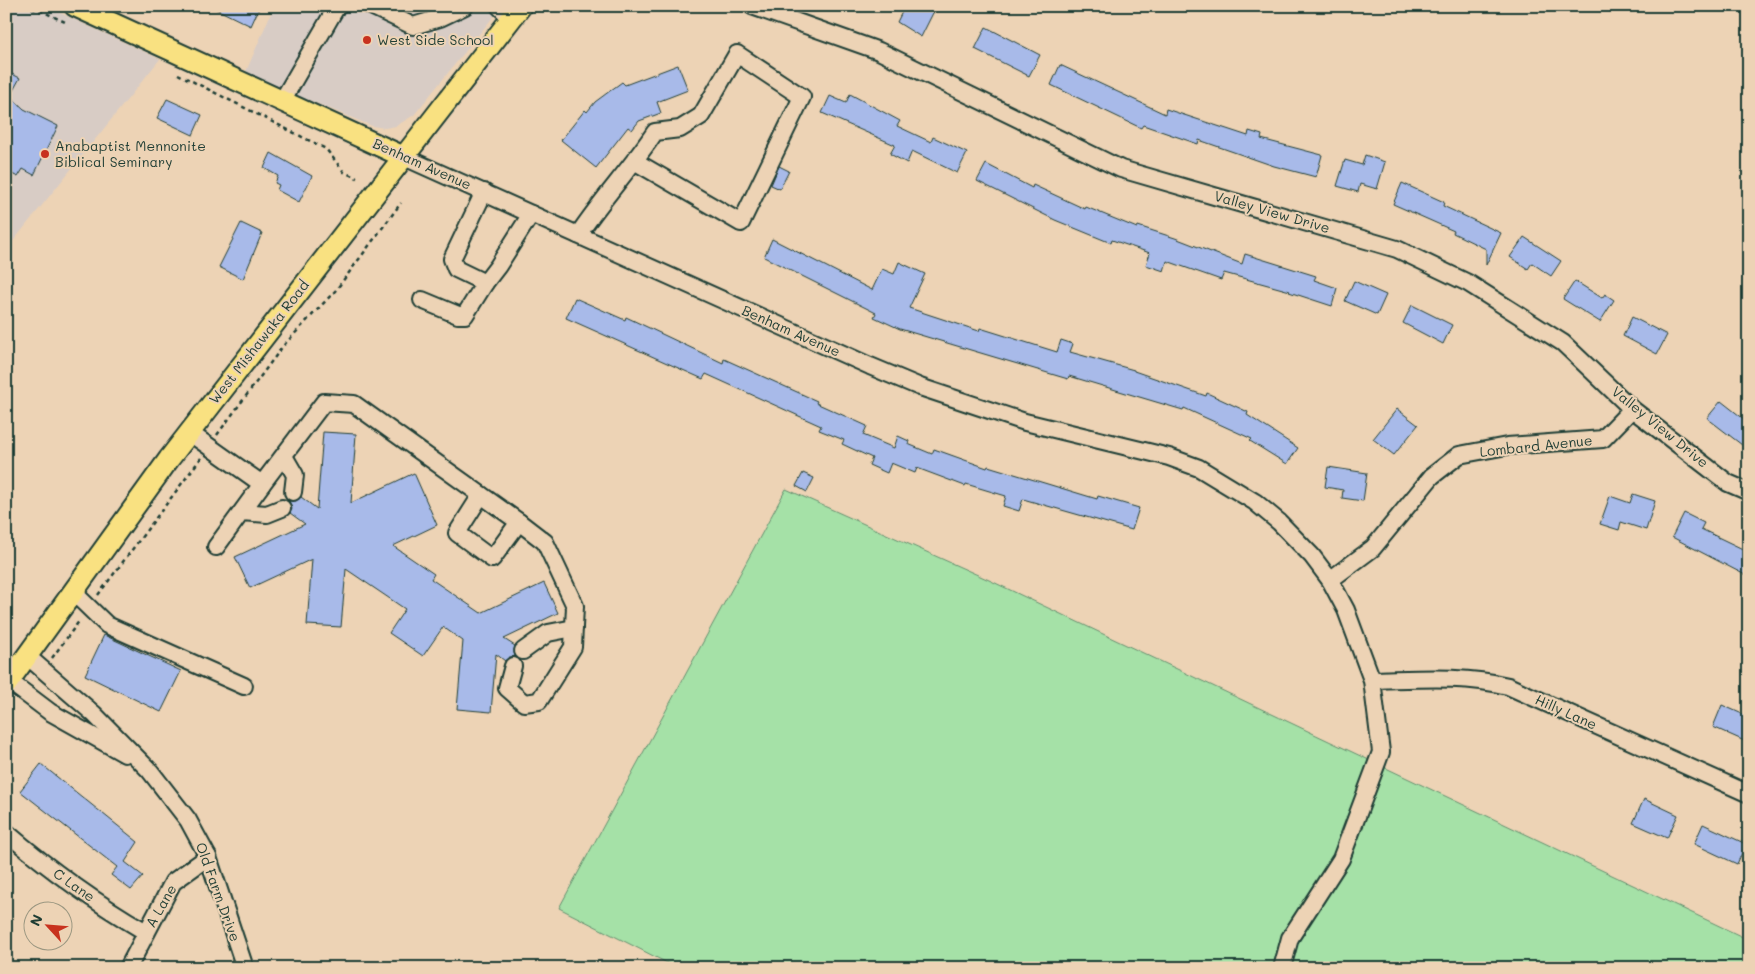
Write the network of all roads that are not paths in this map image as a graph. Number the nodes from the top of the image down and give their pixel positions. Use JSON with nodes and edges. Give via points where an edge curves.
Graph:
{"nodes":[{"id":1,"x":337,"y":6,"type":"edge"},
{"id":2,"x":371,"y":6,"type":"edge"},
{"id":3,"x":465,"y":6,"type":"edge"},
{"id":4,"x":752,"y":6,"type":"edge"},
{"id":5,"x":511,"y":10,"type":"edge"},
{"id":6,"x":72,"y":15,"type":"edge"},
{"id":7,"x":282,"y":101,"type":"junction"},
{"id":8,"x":404,"y":157,"type":"junction"},
{"id":9,"x":636,"y":162,"type":"junction"},
{"id":10,"x":484,"y":192,"type":"junction"},
{"id":11,"x":531,"y":214,"type":"junction"},
{"id":12,"x":578,"y":235,"type":"junction"},
{"id":13,"x":485,"y":282,"type":"junction"},
{"id":14,"x":422,"y":300,"type":"dead end"},
{"id":15,"x":1632,"y":409,"type":"junction"},
{"id":16,"x":190,"y":433,"type":"junction"},
{"id":17,"x":284,"y":456,"type":"junction"},
{"id":18,"x":262,"y":484,"type":"junction"},
{"id":19,"x":293,"y":492,"type":"dead end"},
{"id":20,"x":1749,"y":492,"type":"edge"},
{"id":21,"x":481,"y":495,"type":"junction"},
{"id":22,"x":282,"y":508,"type":"dead end"},
{"id":23,"x":242,"y":512,"type":"junction"},
{"id":24,"x":519,"y":522,"type":"junction"},
{"id":25,"x":216,"y":547,"type":"dead end"},
{"id":26,"x":1330,"y":580,"type":"junction"},
{"id":27,"x":73,"y":592,"type":"junction"},
{"id":28,"x":574,"y":628,"type":"junction"},
{"id":29,"x":523,"y":651,"type":"dead end"},
{"id":30,"x":27,"y":656,"type":"junction"},
{"id":31,"x":513,"y":666,"type":"dead end"},
{"id":32,"x":1372,"y":680,"type":"junction"},
{"id":33,"x":7,"y":683,"type":"edge"},
{"id":34,"x":244,"y":686,"type":"dead end"},
{"id":35,"x":150,"y":771,"type":"junction"},
{"id":36,"x":1749,"y":794,"type":"edge"},
{"id":37,"x":6,"y":832,"type":"edge"},
{"id":38,"x":208,"y":857,"type":"junction"},
{"id":39,"x":146,"y":932,"type":"junction"},
{"id":40,"x":128,"y":968,"type":"edge"},
{"id":41,"x":245,"y":968,"type":"edge"},
{"id":42,"x":1282,"y":968,"type":"edge"}],
"edges":[{"from":1,"to":7,"type":"street"},
{"from":2,"to":3,"type":"street","via":[[413,26]]},
{"from":4,"to":15,"type":"street","name":"Valley View Drive","via":[[879,51],[1120,170],[1397,248],[1468,283],[1563,343]]},
{"from":5,"to":8,"type":"main road","name":"West Mishawaka Road"},
{"from":6,"to":7,"type":"main road","name":"Benham Avenue"},
{"from":7,"to":8,"type":"main road","name":"Benham Avenue"},
{"from":8,"to":10,"type":"street","name":"Benham Avenue"},
{"from":8,"to":16,"type":"main road","name":"West Mishawaka Road"},
{"from":9,"to":9,"type":"street","via":[[741,223],[802,97],[737,54],[701,116],[680,129],[655,132]]},
{"from":9,"to":12,"type":"street","via":[[603,199]]},
{"from":10,"to":11,"type":"street","name":"Benham Avenue"},
{"from":10,"to":13,"type":"street","via":[[452,259],[456,269]]},
{"from":11,"to":12,"type":"street","name":"Benham Avenue"},
{"from":11,"to":13,"type":"street"},
{"from":12,"to":26,"type":"street","name":"Benham Avenue","via":[[920,387],[1026,422],[1199,468],[1255,502],[1279,522]]},
{"from":13,"to":14,"type":"street","via":[[465,315]]},
{"from":15,"to":20,"type":"street","name":"Valley View Drive","via":[[1728,483]]},
{"from":15,"to":26,"type":"street","name":"Lombard Avenue","via":[[1602,439],[1507,446],[1459,455],[1432,476],[1373,548]]},
{"from":16,"to":18,"type":"street"},
{"from":16,"to":27,"type":"main road","name":"West Mishawaka Road"},
{"from":17,"to":18,"type":"street"},
{"from":17,"to":19,"type":"street","via":[[295,475]]},
{"from":17,"to":21,"type":"street","via":[[324,402],[354,404]]},
{"from":18,"to":23,"type":"street"},
{"from":21,"to":24,"type":"street"},
{"from":21,"to":24,"type":"street","via":[[457,533],[492,559]]},
{"from":22,"to":23,"type":"street","via":[[268,514]]},
{"from":23,"to":25,"type":"street"},
{"from":24,"to":28,"type":"street","via":[[545,542],[575,606]]},
{"from":26,"to":32,"type":"street","name":"Benham Avenue","via":[[1346,610]]},
{"from":27,"to":30,"type":"main road","name":"West Mishawaka Road"},
{"from":27,"to":34,"type":"street","via":[[107,625]]},
{"from":28,"to":29,"type":"street","via":[[548,633]]},
{"from":28,"to":31,"type":"street","via":[[573,648],[539,701],[524,703],[507,688]]},
{"from":30,"to":33,"type":"main road","name":"West Mishawaka Road"},
{"from":30,"to":35,"type":"street","name":"Old Farm Drive","via":[[94,714]]},
{"from":32,"to":36,"type":"street","name":"Hilly Lane","via":[[1447,678],[1508,686]]},
{"from":32,"to":42,"type":"street","name":"Benham Avenue","via":[[1381,752],[1341,859],[1290,938]]},
{"from":33,"to":35,"type":"street","name":"Old Farm Drive"},
{"from":35,"to":38,"type":"street","name":"Old Farm Drive","via":[[188,820]]},
{"from":37,"to":39,"type":"street","name":"C Lane","via":[[60,876]]},
{"from":38,"to":39,"type":"street","name":"A Lane","via":[[173,882]]},
{"from":38,"to":41,"type":"street","name":"Old Farm Drive"},
{"from":39,"to":40,"type":"street","name":"A Lane"}]}
